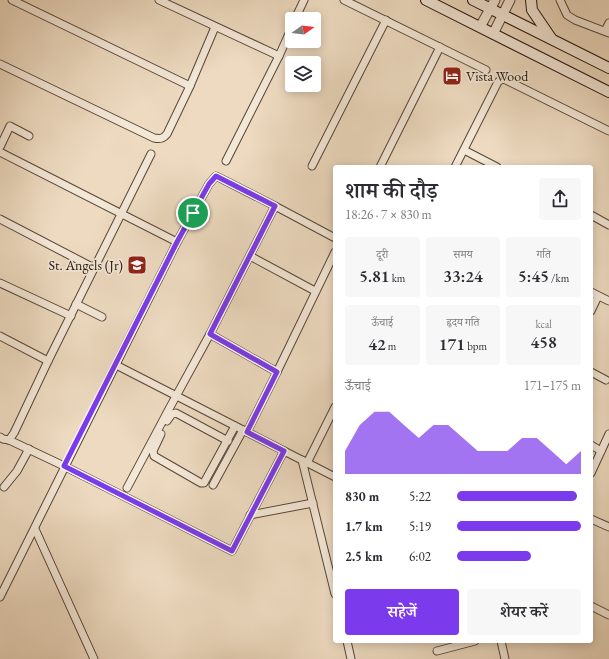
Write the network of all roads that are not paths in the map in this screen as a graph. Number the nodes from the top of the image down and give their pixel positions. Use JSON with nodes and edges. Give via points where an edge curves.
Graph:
{"nodes":[{"id":1,"x":12,"y":0,"type":"edge"},
{"id":2,"x":159,"y":0,"type":"edge"},
{"id":3,"x":304,"y":0,"type":"edge"},
{"id":4,"x":344,"y":0,"type":"edge"},
{"id":5,"x":426,"y":0,"type":"edge"},
{"id":6,"x":473,"y":0,"type":"edge"},
{"id":7,"x":510,"y":0,"type":"edge"},
{"id":8,"x":531,"y":0,"type":"edge"},
{"id":9,"x":560,"y":0,"type":"edge"},
{"id":10,"x":493,"y":4,"type":"edge"},
{"id":11,"x":299,"y":12,"type":"edge"},
{"id":12,"x":503,"y":15,"type":"junction"},
{"id":13,"x":386,"y":20,"type":"junction"},
{"id":14,"x":609,"y":23,"type":"edge"},
{"id":15,"x":215,"y":27,"type":"junction"},
{"id":16,"x":480,"y":28,"type":"junction"},
{"id":17,"x":607,"y":32,"type":"edge"},
{"id":18,"x":493,"y":34,"type":"junction"},
{"id":19,"x":552,"y":40,"type":"junction"},
{"id":20,"x":285,"y":43,"type":"edge"},
{"id":21,"x":440,"y":47,"type":"junction"},
{"id":22,"x":279,"y":56,"type":"junction"},
{"id":23,"x":0,"y":64,"type":"edge"},
{"id":24,"x":609,"y":68,"type":"edge"},
{"id":25,"x":486,"y":70,"type":"dead end"},
{"id":26,"x":190,"y":86,"type":"junction"},
{"id":27,"x":609,"y":92,"type":"edge"},
{"id":28,"x":609,"y":131,"type":"edge"},
{"id":29,"x":30,"y":136,"type":"dead end"},
{"id":30,"x":0,"y":147,"type":"edge"},
{"id":31,"x":464,"y":150,"type":"junction"},
{"id":32,"x":0,"y":152,"type":"edge"},
{"id":33,"x":151,"y":154,"type":"dead end"},
{"id":34,"x":226,"y":161,"type":"dead end"},
{"id":35,"x":381,"y":165,"type":"edge"},
{"id":36,"x":456,"y":165,"type":"edge"},
{"id":37,"x":493,"y":165,"type":"edge"},
{"id":38,"x":312,"y":166,"type":"dead end"},
{"id":39,"x":275,"y":206,"type":"junction"},
{"id":40,"x":122,"y":213,"type":"junction"},
{"id":41,"x":593,"y":216,"type":"edge"},
{"id":42,"x":0,"y":219,"type":"edge"},
{"id":43,"x":609,"y":225,"type":"edge"},
{"id":44,"x":333,"y":237,"type":"edge"},
{"id":45,"x":177,"y":242,"type":"junction"},
{"id":46,"x":250,"y":256,"type":"junction"},
{"id":47,"x":333,"y":256,"type":"edge"},
{"id":48,"x":94,"y":268,"type":"junction"},
{"id":49,"x":0,"y":283,"type":"edge"},
{"id":50,"x":316,"y":291,"type":"junction"},
{"id":51,"x":593,"y":293,"type":"edge"},
{"id":52,"x":598,"y":296,"type":"junction"},
{"id":53,"x":609,"y":301,"type":"edge"},
{"id":54,"x":76,"y":304,"type":"junction"},
{"id":55,"x":593,"y":307,"type":"edge"},
{"id":56,"x":71,"y":316,"type":"junction"},
{"id":57,"x":102,"y":318,"type":"dead end"},
{"id":58,"x":210,"y":334,"type":"junction"},
{"id":59,"x":0,"y":336,"type":"edge"},
{"id":60,"x":48,"y":361,"type":"junction"},
{"id":61,"x":116,"y":365,"type":"junction"},
{"id":62,"x":277,"y":372,"type":"junction"},
{"id":63,"x":593,"y":373,"type":"edge"},
{"id":64,"x":606,"y":380,"type":"dead end"},
{"id":65,"x":176,"y":396,"type":"junction"},
{"id":66,"x":333,"y":410,"type":"edge"},
{"id":67,"x":235,"y":426,"type":"junction"},
{"id":68,"x":245,"y":431,"type":"junction"},
{"id":69,"x":609,"y":434,"type":"edge"},
{"id":70,"x":0,"y":437,"type":"edge"},
{"id":71,"x":9,"y":440,"type":"junction"},
{"id":72,"x":228,"y":441,"type":"junction"},
{"id":73,"x":593,"y":446,"type":"edge"},
{"id":74,"x":29,"y":449,"type":"junction"},
{"id":75,"x":284,"y":451,"type":"junction"},
{"id":76,"x":601,"y":451,"type":"junction"},
{"id":77,"x":304,"y":461,"type":"junction"},
{"id":78,"x":64,"y":466,"type":"junction"},
{"id":79,"x":593,"y":469,"type":"edge"},
{"id":80,"x":333,"y":476,"type":"edge"},
{"id":81,"x":213,"y":485,"type":"dead end"},
{"id":82,"x":4,"y":487,"type":"dead end"},
{"id":83,"x":128,"y":488,"type":"dead end"},
{"id":84,"x":313,"y":503,"type":"junction"},
{"id":85,"x":250,"y":515,"type":"junction"},
{"id":86,"x":593,"y":520,"type":"edge"},
{"id":87,"x":609,"y":527,"type":"edge"},
{"id":88,"x":34,"y":529,"type":"junction"},
{"id":89,"x":333,"y":586,"type":"edge"},
{"id":90,"x":0,"y":597,"type":"edge"},
{"id":91,"x":593,"y":607,"type":"edge"},
{"id":92,"x":609,"y":615,"type":"edge"},
{"id":93,"x":347,"y":643,"type":"edge"},
{"id":94,"x":467,"y":643,"type":"edge"},
{"id":95,"x":502,"y":643,"type":"edge"},
{"id":96,"x":437,"y":651,"type":"dead end"},
{"id":97,"x":94,"y":659,"type":"edge"},
{"id":98,"x":351,"y":659,"type":"edge"},
{"id":99,"x":506,"y":659,"type":"edge"}],
"edges":[{"from":1,"to":26,"type":"street"},
{"from":2,"to":15,"type":"street"},
{"from":3,"to":11,"type":"street"},
{"from":4,"to":13,"type":"street"},
{"from":5,"to":16,"type":"main road"},
{"from":6,"to":10,"type":"main road"},
{"from":7,"to":12,"type":"street"},
{"from":8,"to":19,"type":"main road","via":[[532,10]]},
{"from":9,"to":17,"type":"street","via":[[567,15]]},
{"from":10,"to":12,"type":"main road"},
{"from":10,"to":16,"type":"street"},
{"from":12,"to":18,"type":"street"},
{"from":12,"to":19,"type":"main road"},
{"from":13,"to":21,"type":"street"},
{"from":13,"to":38,"type":"street"},
{"from":14,"to":17,"type":"street"},
{"from":15,"to":22,"type":"street"},
{"from":15,"to":26,"type":"street"},
{"from":16,"to":18,"type":"main road"},
{"from":18,"to":27,"type":"main road"},
{"from":19,"to":24,"type":"main road"},
{"from":20,"to":22,"type":"street"},
{"from":21,"to":25,"type":"street"},
{"from":21,"to":35,"type":"street"},
{"from":22,"to":34,"type":"street"},
{"from":23,"to":26,"type":"street","via":[[160,139],[167,134]]},
{"from":28,"to":31,"type":"street","via":[[502,80],[498,82]]},
{"from":29,"to":30,"type":"street","via":[[10,126]]},
{"from":31,"to":36,"type":"street"},
{"from":31,"to":37,"type":"street"},
{"from":32,"to":40,"type":"street"},
{"from":33,"to":40,"type":"street"},
{"from":39,"to":44,"type":"street"},
{"from":39,"to":45,"type":"street","via":[[216,176]]},
{"from":39,"to":46,"type":"street"},
{"from":40,"to":45,"type":"street"},
{"from":40,"to":48,"type":"street"},
{"from":41,"to":43,"type":"street"},
{"from":42,"to":48,"type":"street"},
{"from":45,"to":61,"type":"street"},
{"from":46,"to":50,"type":"street"},
{"from":46,"to":58,"type":"street"},
{"from":47,"to":50,"type":"street"},
{"from":48,"to":54,"type":"street"},
{"from":49,"to":56,"type":"street"},
{"from":50,"to":62,"type":"street"},
{"from":51,"to":52,"type":"street"},
{"from":52,"to":53,"type":"street"},
{"from":52,"to":55,"type":"street"},
{"from":54,"to":56,"type":"street"},
{"from":54,"to":57,"type":"street"},
{"from":56,"to":60,"type":"street"},
{"from":58,"to":62,"type":"street"},
{"from":58,"to":65,"type":"street"},
{"from":59,"to":60,"type":"street"},
{"from":60,"to":71,"type":"street"},
{"from":61,"to":65,"type":"street"},
{"from":61,"to":78,"type":"street"},
{"from":62,"to":68,"type":"street"},
{"from":63,"to":64,"type":"street"},
{"from":65,"to":67,"type":"street"},
{"from":65,"to":83,"type":"street"},
{"from":66,"to":77,"type":"street"},
{"from":67,"to":68,"type":"street"},
{"from":67,"to":72,"type":"street"},
{"from":68,"to":75,"type":"street"},
{"from":68,"to":81,"type":"street"},
{"from":69,"to":76,"type":"street"},
{"from":70,"to":71,"type":"street"},
{"from":71,"to":74,"type":"street"},
{"from":72,"to":72,"type":"street","via":[[204,483],[153,454],[170,415],[174,413]]},
{"from":73,"to":76,"type":"street"},
{"from":74,"to":78,"type":"street"},
{"from":74,"to":82,"type":"street","via":[[17,471]]},
{"from":75,"to":77,"type":"street"},
{"from":75,"to":85,"type":"street"},
{"from":76,"to":79,"type":"street"},
{"from":77,"to":80,"type":"street"},
{"from":77,"to":84,"type":"street"},
{"from":78,"to":85,"type":"street","via":[[232,551]]},
{"from":78,"to":88,"type":"street"},
{"from":84,"to":85,"type":"street"},
{"from":84,"to":89,"type":"street"},
{"from":86,"to":87,"type":"street"},
{"from":88,"to":90,"type":"street"},
{"from":88,"to":97,"type":"street"},
{"from":91,"to":92,"type":"street"},
{"from":93,"to":98,"type":"street"},
{"from":94,"to":96,"type":"street"},
{"from":95,"to":99,"type":"street"}]}
